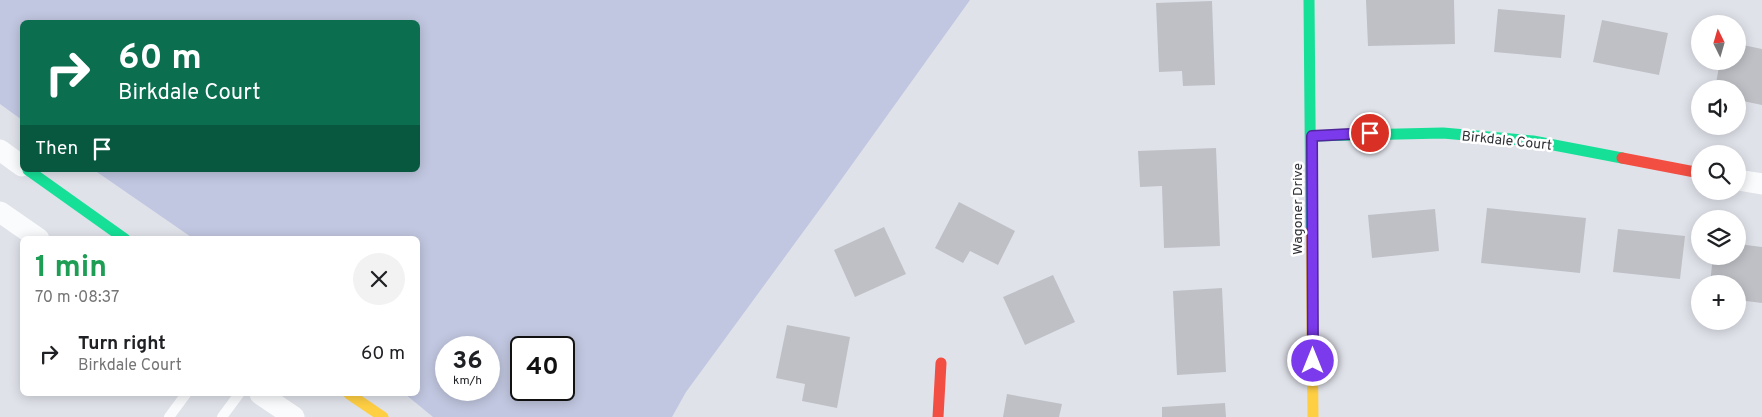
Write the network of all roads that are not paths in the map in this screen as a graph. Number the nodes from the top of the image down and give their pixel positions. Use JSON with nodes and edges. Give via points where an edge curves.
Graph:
{"nodes":[{"id":1,"x":1309,"y":0,"type":"edge"},
{"id":2,"x":1312,"y":136,"type":"junction"},
{"id":3,"x":0,"y":150,"type":"edge"},
{"id":4,"x":20,"y":165,"type":"edge"},
{"id":5,"x":1691,"y":171,"type":"edge"},
{"id":6,"x":31,"y":172,"type":"edge"},
{"id":7,"x":1746,"y":181,"type":"edge"},
{"id":8,"x":1762,"y":184,"type":"edge"},
{"id":9,"x":0,"y":212,"type":"edge"},
{"id":10,"x":35,"y":236,"type":"edge"},
{"id":11,"x":120,"y":236,"type":"edge"},
{"id":12,"x":941,"y":363,"type":"dead end"},
{"id":13,"x":185,"y":396,"type":"edge"},
{"id":14,"x":238,"y":396,"type":"edge"},
{"id":15,"x":263,"y":396,"type":"edge"},
{"id":16,"x":352,"y":396,"type":"edge"},
{"id":17,"x":169,"y":417,"type":"edge"},
{"id":18,"x":222,"y":417,"type":"edge"},
{"id":19,"x":294,"y":417,"type":"edge"},
{"id":20,"x":383,"y":417,"type":"edge"},
{"id":21,"x":938,"y":417,"type":"edge"},
{"id":22,"x":1313,"y":417,"type":"edge"}],
"edges":[{"from":1,"to":2,"type":"street","name":"Wagoner Drive"},
{"from":2,"to":5,"type":"street","name":"Birkdale Court","via":[[1443,133],[1533,141]]},
{"from":2,"to":22,"type":"street","name":"Wagoner Drive"},
{"from":3,"to":4,"type":"street"},
{"from":6,"to":11,"type":"street"},
{"from":7,"to":8,"type":"street"},
{"from":9,"to":10,"type":"street"},
{"from":12,"to":21,"type":"street"},
{"from":13,"to":17,"type":"lane"},
{"from":14,"to":18,"type":"lane"},
{"from":15,"to":19,"type":"street"},
{"from":16,"to":20,"type":"street"}]}
